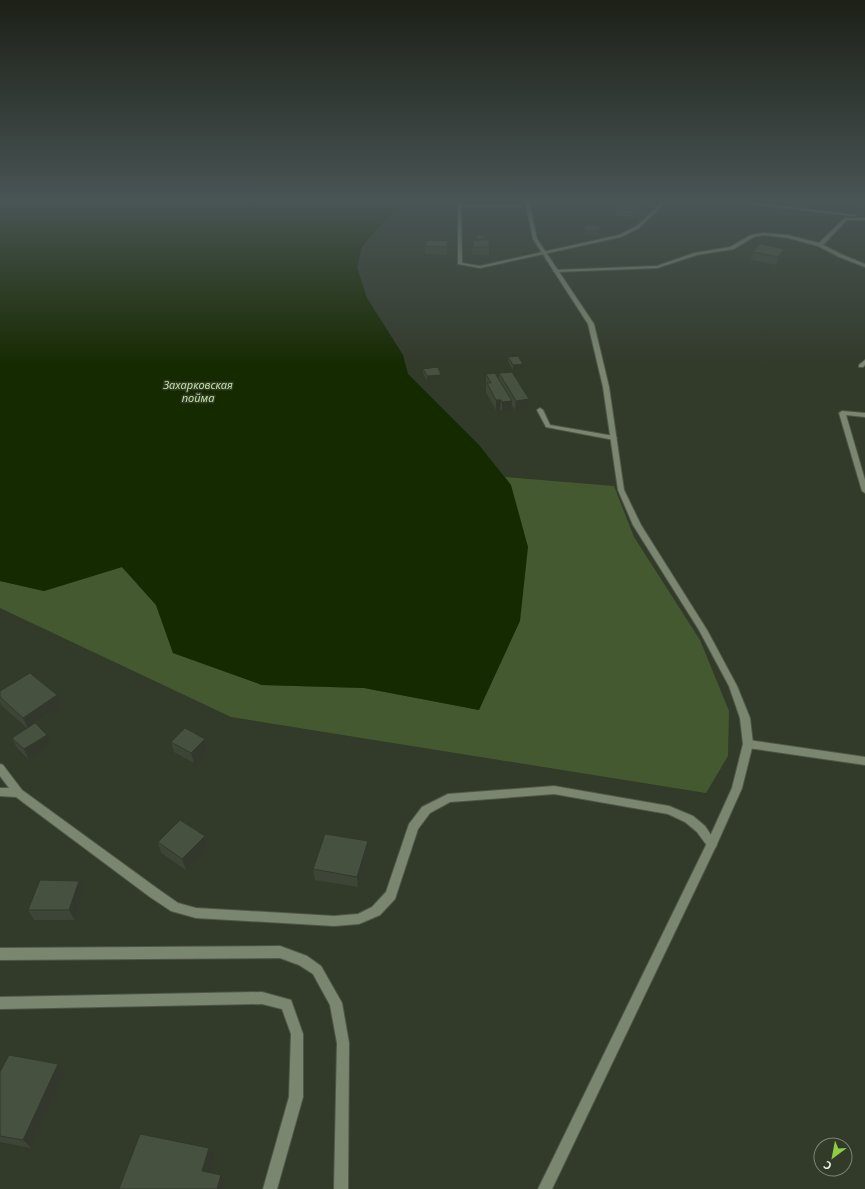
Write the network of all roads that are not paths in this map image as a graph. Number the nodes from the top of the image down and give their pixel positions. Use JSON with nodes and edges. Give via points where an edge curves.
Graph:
{"nodes":[{"id":1,"x":460,"y":255,"type":"edge"},
{"id":2,"x":533,"y":255,"type":"edge"},
{"id":3,"x":546,"y":255,"type":"edge"},
{"id":4,"x":694,"y":255,"type":"edge"},
{"id":5,"x":840,"y":255,"type":"edge"},
{"id":6,"x":865,"y":266,"type":"edge"},
{"id":7,"x":555,"y":271,"type":"junction"},
{"id":8,"x":540,"y":410,"type":"dead end"},
{"id":9,"x":865,"y":415,"type":"edge"},
{"id":10,"x":614,"y":438,"type":"junction"},
{"id":11,"x":865,"y":492,"type":"edge"},
{"id":12,"x":748,"y":744,"type":"junction"},
{"id":13,"x":865,"y":761,"type":"edge"},
{"id":14,"x":0,"y":768,"type":"edge"},
{"id":15,"x":0,"y":792,"type":"edge"},
{"id":16,"x":18,"y":793,"type":"junction"},
{"id":17,"x":712,"y":844,"type":"junction"},
{"id":18,"x":0,"y":954,"type":"edge"},
{"id":19,"x":0,"y":1003,"type":"edge"},
{"id":20,"x":270,"y":1189,"type":"edge"},
{"id":21,"x":341,"y":1189,"type":"edge"},
{"id":22,"x":545,"y":1189,"type":"edge"}],
"edges":[{"from":1,"to":2,"type":"street","via":[[460,264],[480,267]]},
{"from":3,"to":7,"type":"street"},
{"from":4,"to":7,"type":"street","via":[[657,267]]},
{"from":5,"to":6,"type":"street"},
{"from":7,"to":10,"type":"street","via":[[591,324]]},
{"from":8,"to":10,"type":"street","via":[[548,426]]},
{"from":9,"to":11,"type":"street","via":[[842,413]]},
{"from":10,"to":12,"type":"street","via":[[621,490],[637,525],[703,630],[733,686],[745,718]]},
{"from":12,"to":13,"type":"street"},
{"from":12,"to":17,"type":"street","via":[[737,788]]},
{"from":14,"to":16,"type":"street"},
{"from":15,"to":16,"type":"street"},
{"from":16,"to":17,"type":"street","via":[[154,893],[175,907],[196,913],[334,921],[359,919],[376,911],[391,895],[413,827],[426,810],[448,798],[554,790],[670,810],[689,819],[701,829]]},
{"from":17,"to":22,"type":"street"},
{"from":18,"to":21,"type":"street","via":[[280,952],[303,960],[317,970],[336,1003],[343,1043]]},
{"from":19,"to":20,"type":"street","via":[[262,998],[287,1004],[297,1034],[296,1097]]}]}
